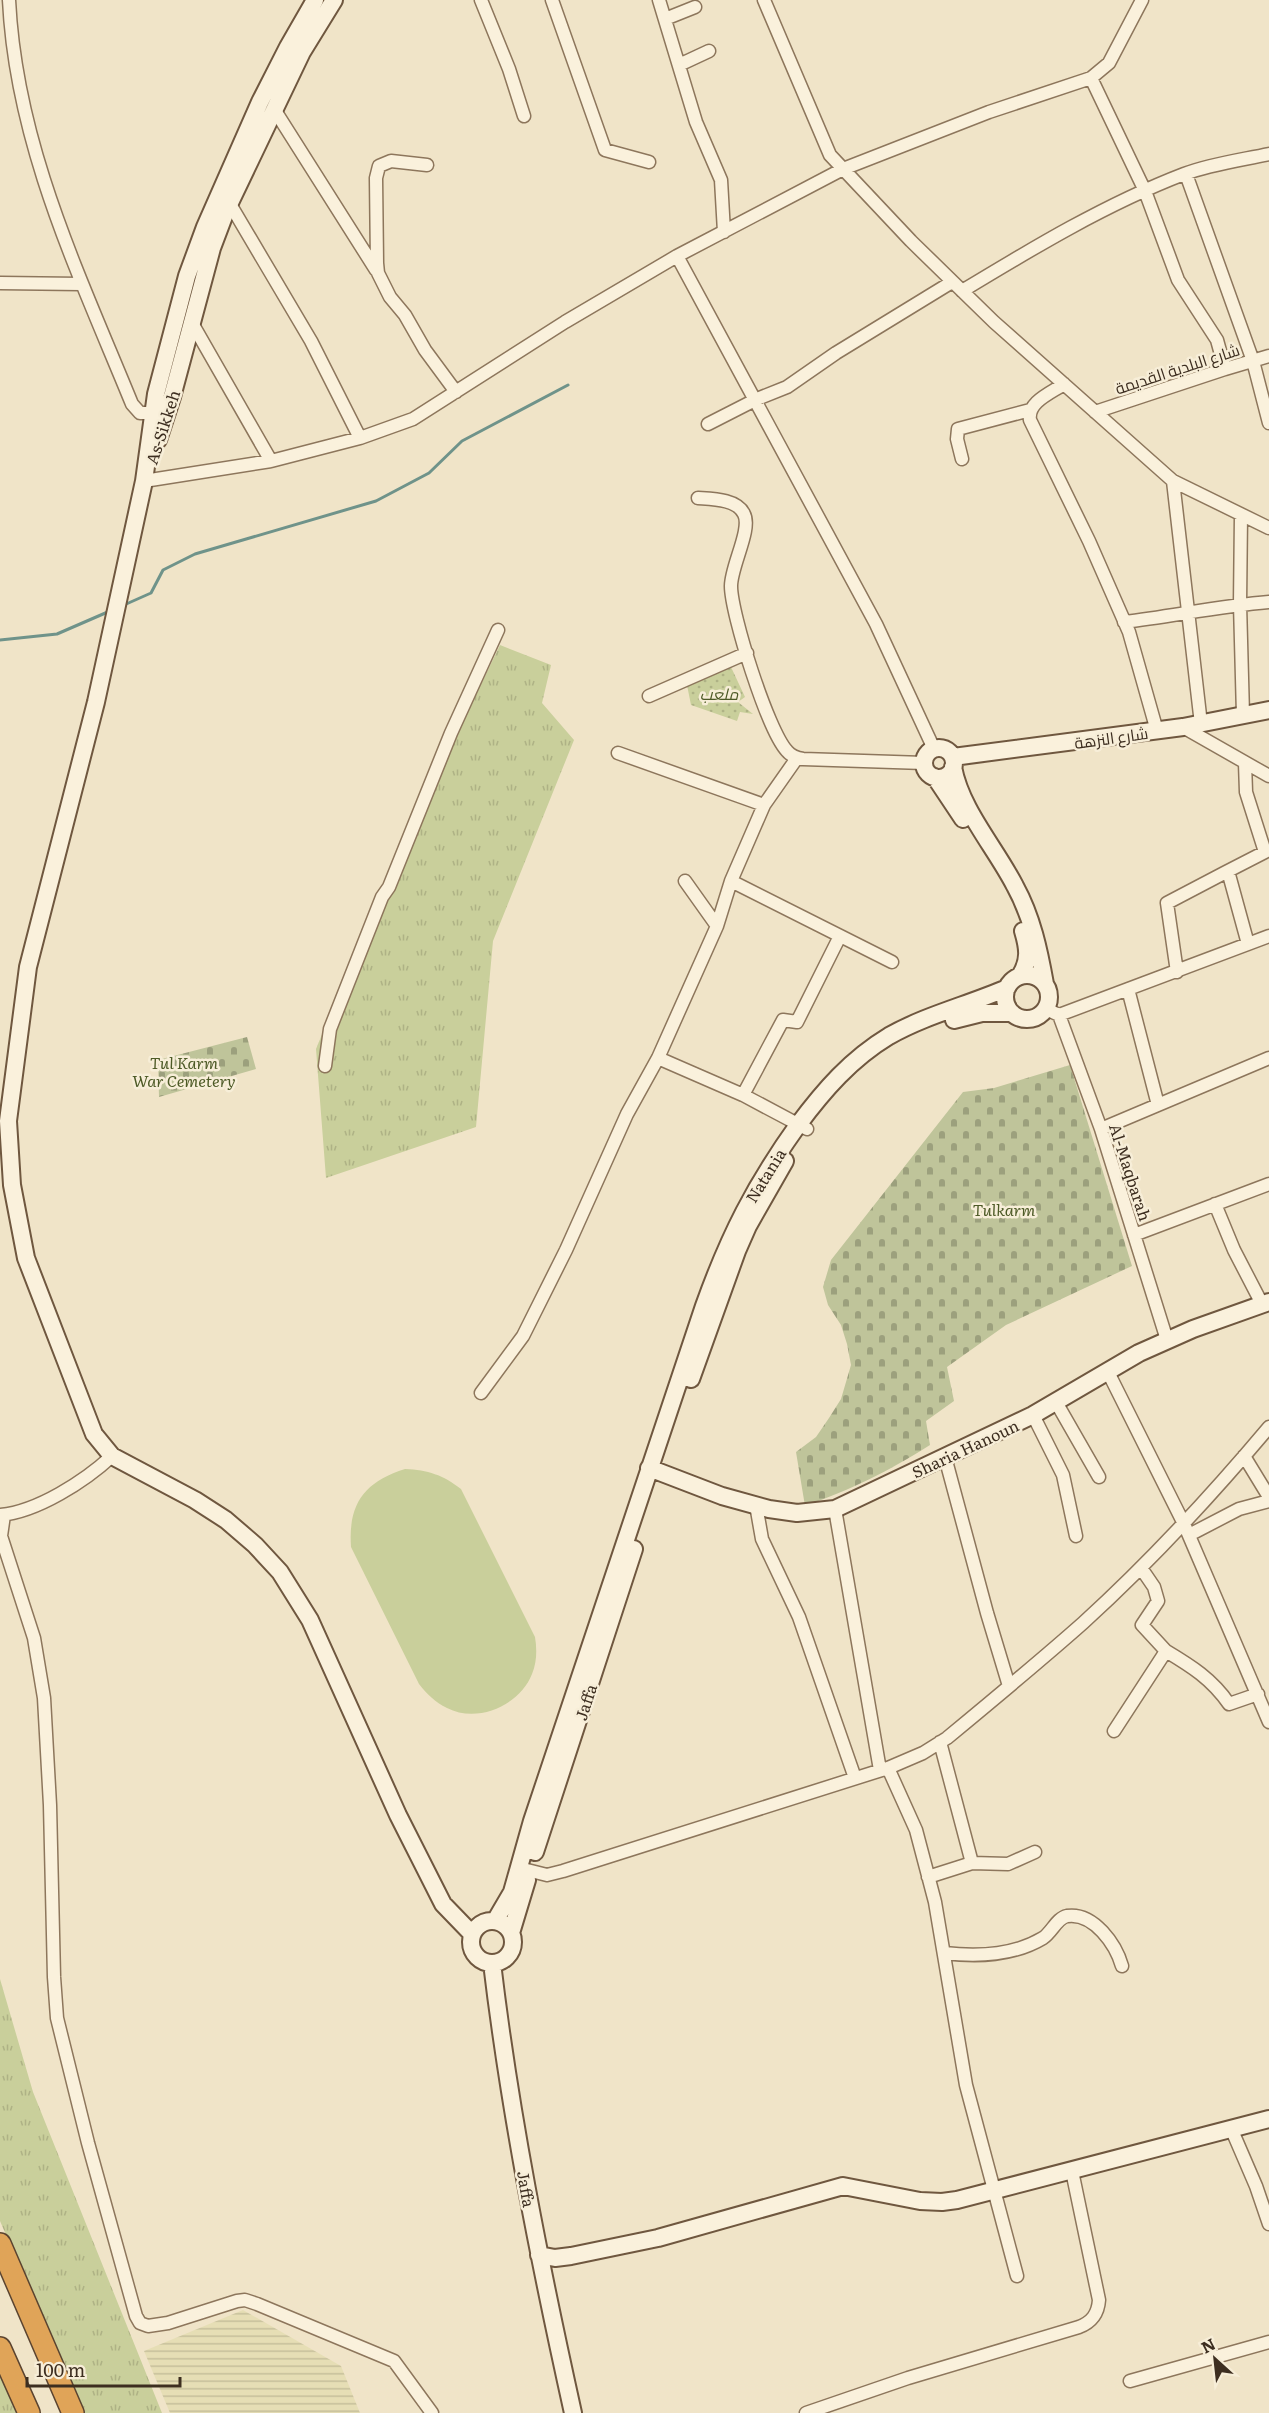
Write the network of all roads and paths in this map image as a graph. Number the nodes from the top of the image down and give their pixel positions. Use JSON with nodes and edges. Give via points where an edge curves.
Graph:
{"nodes":[{"id":1,"x":9,"y":0,"type":"edge"},
{"id":2,"x":315,"y":0,"type":"edge"},
{"id":3,"x":334,"y":0,"type":"edge"},
{"id":4,"x":481,"y":0,"type":"edge"},
{"id":5,"x":552,"y":0,"type":"edge"},
{"id":6,"x":659,"y":0,"type":"edge"},
{"id":7,"x":764,"y":0,"type":"edge"},
{"id":8,"x":1142,"y":0,"type":"edge"},
{"id":9,"x":695,"y":8,"type":"dead end"},
{"id":10,"x":665,"y":19,"type":"junction"},
{"id":11,"x":709,"y":51,"type":"dead end"},
{"id":12,"x":679,"y":65,"type":"junction"},
{"id":13,"x":1091,"y":78,"type":"junction"},
{"id":14,"x":274,"y":109,"type":"junction"},
{"id":15,"x":524,"y":116,"type":"dead end"},
{"id":16,"x":1269,"y":154,"type":"edge"},
{"id":17,"x":649,"y":162,"type":"dead end"},
{"id":18,"x":427,"y":165,"type":"dead end"},
{"id":19,"x":843,"y":169,"type":"junction"},
{"id":20,"x":1186,"y":174,"type":"junction"},
{"id":21,"x":1145,"y":191,"type":"junction"},
{"id":22,"x":231,"y":206,"type":"junction"},
{"id":23,"x":724,"y":232,"type":"junction"},
{"id":24,"x":677,"y":256,"type":"junction"},
{"id":25,"x":378,"y":273,"type":"junction"},
{"id":26,"x":0,"y":283,"type":"edge"},
{"id":27,"x":81,"y":284,"type":"junction"},
{"id":28,"x":957,"y":287,"type":"junction"},
{"id":29,"x":193,"y":325,"type":"junction"},
{"id":30,"x":1269,"y":357,"type":"edge"},
{"id":31,"x":1253,"y":361,"type":"junction"},
{"id":32,"x":1226,"y":369,"type":"junction"},
{"id":33,"x":1064,"y":384,"type":"junction"},
{"id":34,"x":456,"y":392,"type":"junction"},
{"id":35,"x":757,"y":399,"type":"junction"},
{"id":36,"x":1030,"y":410,"type":"junction"},
{"id":37,"x":1095,"y":412,"type":"junction"},
{"id":38,"x":154,"y":413,"type":"junction"},
{"id":39,"x":1269,"y":423,"type":"edge"},
{"id":40,"x":708,"y":424,"type":"dead end"},
{"id":41,"x":360,"y":438,"type":"junction"},
{"id":42,"x":962,"y":459,"type":"dead end"},
{"id":43,"x":271,"y":461,"type":"junction"},
{"id":44,"x":144,"y":481,"type":"junction"},
{"id":45,"x":1173,"y":481,"type":"junction"},
{"id":46,"x":698,"y":498,"type":"dead end"},
{"id":47,"x":1241,"y":515,"type":"junction"},
{"id":48,"x":1269,"y":528,"type":"edge"},
{"id":49,"x":1269,"y":602,"type":"edge"},
{"id":50,"x":1240,"y":604,"type":"junction"},
{"id":51,"x":1189,"y":614,"type":"junction"},
{"id":52,"x":1124,"y":622,"type":"junction"},
{"id":53,"x":498,"y":630,"type":"dead end"},
{"id":54,"x":747,"y":654,"type":"junction"},
{"id":55,"x":649,"y":696,"type":"dead end"},
{"id":56,"x":1269,"y":710,"type":"edge"},
{"id":57,"x":1243,"y":715,"type":"junction"},
{"id":58,"x":1201,"y":724,"type":"junction"},
{"id":59,"x":1183,"y":727,"type":"junction"},
{"id":60,"x":1157,"y":731,"type":"junction"},
{"id":61,"x":618,"y":753,"type":"dead end"},
{"id":62,"x":929,"y":756,"type":"junction"},
{"id":63,"x":797,"y":758,"type":"junction"},
{"id":64,"x":953,"y":762,"type":"junction"},
{"id":65,"x":1245,"y":763,"type":"junction"},
{"id":66,"x":1269,"y":776,"type":"edge"},
{"id":67,"x":935,"y":777,"type":"junction"},
{"id":68,"x":764,"y":805,"type":"junction"},
{"id":69,"x":1228,"y":872,"type":"junction"},
{"id":70,"x":685,"y":881,"type":"dead end"},
{"id":71,"x":731,"y":881,"type":"junction"},
{"id":72,"x":717,"y":926,"type":"junction"},
{"id":73,"x":840,"y":936,"type":"junction"},
{"id":74,"x":1269,"y":936,"type":"edge"},
{"id":75,"x":1248,"y":944,"type":"junction"},
{"id":76,"x":892,"y":962,"type":"dead end"},
{"id":77,"x":1177,"y":972,"type":"junction"},
{"id":78,"x":1020,"y":976,"type":"junction"},
{"id":79,"x":1045,"y":984,"type":"junction"},
{"id":80,"x":1007,"y":988,"type":"junction"},
{"id":81,"x":1128,"y":989,"type":"junction"},
{"id":82,"x":1052,"y":1012,"type":"junction"},
{"id":83,"x":1012,"y":1013,"type":"junction"},
{"id":84,"x":657,"y":1058,"type":"junction"},
{"id":85,"x":1269,"y":1058,"type":"edge"},
{"id":86,"x":326,"y":1066,"type":"dead end"},
{"id":87,"x":743,"y":1095,"type":"junction"},
{"id":88,"x":1158,"y":1105,"type":"junction"},
{"id":89,"x":803,"y":1126,"type":"junction"},
{"id":90,"x":1101,"y":1129,"type":"junction"},
{"id":91,"x":1269,"y":1184,"type":"edge"},
{"id":92,"x":1215,"y":1204,"type":"junction"},
{"id":93,"x":1134,"y":1235,"type":"junction"},
{"id":94,"x":1266,"y":1303,"type":"edge"},
{"id":95,"x":1167,"y":1340,"type":"junction"},
{"id":96,"x":1108,"y":1372,"type":"junction"},
{"id":97,"x":481,"y":1393,"type":"dead end"},
{"id":98,"x":1056,"y":1402,"type":"junction"},
{"id":99,"x":1033,"y":1416,"type":"junction"},
{"id":100,"x":1269,"y":1427,"type":"edge"},
{"id":101,"x":112,"y":1456,"type":"junction"},
{"id":102,"x":1244,"y":1456,"type":"junction"},
{"id":103,"x":945,"y":1457,"type":"junction"},
{"id":104,"x":654,"y":1470,"type":"junction"},
{"id":105,"x":1099,"y":1478,"type":"dead end"},
{"id":106,"x":1269,"y":1499,"type":"edge"},
{"id":107,"x":756,"y":1505,"type":"junction"},
{"id":108,"x":835,"y":1509,"type":"junction"},
{"id":109,"x":2,"y":1515,"type":"edge"},
{"id":110,"x":1186,"y":1530,"type":"junction"},
{"id":111,"x":1076,"y":1536,"type":"dead end"},
{"id":112,"x":1141,"y":1568,"type":"junction"},
{"id":113,"x":1166,"y":1650,"type":"junction"},
{"id":114,"x":1009,"y":1686,"type":"junction"},
{"id":115,"x":1258,"y":1694,"type":"junction"},
{"id":116,"x":1269,"y":1722,"type":"edge"},
{"id":117,"x":1114,"y":1731,"type":"dead end"},
{"id":118,"x":940,"y":1742,"type":"junction"},
{"id":119,"x":884,"y":1769,"type":"junction"},
{"id":120,"x":855,"y":1778,"type":"junction"},
{"id":121,"x":1035,"y":1852,"type":"dead end"},
{"id":122,"x":972,"y":1863,"type":"junction"},
{"id":123,"x":524,"y":1869,"type":"junction"},
{"id":124,"x":928,"y":1877,"type":"junction"},
{"id":125,"x":495,"y":1921,"type":"junction"},
{"id":126,"x":511,"y":1933,"type":"junction"},
{"id":127,"x":472,"y":1934,"type":"junction"},
{"id":128,"x":944,"y":1953,"type":"junction"},
{"id":129,"x":492,"y":1963,"type":"junction"},
{"id":130,"x":1122,"y":1966,"type":"dead end"},
{"id":131,"x":1269,"y":2119,"type":"edge"},
{"id":132,"x":1231,"y":2128,"type":"junction"},
{"id":133,"x":1072,"y":2171,"type":"junction"},
{"id":134,"x":994,"y":2191,"type":"junction"},
{"id":135,"x":1269,"y":2223,"type":"edge"},
{"id":136,"x":0,"y":2244,"type":"edge"},
{"id":137,"x":539,"y":2255,"type":"junction"},
{"id":138,"x":1017,"y":2276,"type":"dead end"},
{"id":139,"x":1269,"y":2342,"type":"edge"},
{"id":140,"x":0,"y":2348,"type":"edge"},
{"id":141,"x":1130,"y":2381,"type":"dead end"},
{"id":142,"x":28,"y":2413,"type":"edge"},
{"id":143,"x":73,"y":2413,"type":"edge"},
{"id":144,"x":432,"y":2413,"type":"edge"},
{"id":145,"x":573,"y":2413,"type":"edge"},
{"id":146,"x":806,"y":2413,"type":"edge"}],
"edges":[{"from":1,"to":27,"type":"street","via":[[15,62],[36,159]]},
{"from":2,"to":38,"type":"street","name":"As-Sikkeh","via":[[260,102],[205,227],[187,276]]},
{"from":3,"to":14,"type":"street","name":"As-Sikkeh","via":[[302,51]]},
{"from":4,"to":15,"type":"street"},
{"from":5,"to":17,"type":"street","via":[[605,150]]},
{"from":6,"to":10,"type":"street"},
{"from":7,"to":19,"type":"street","via":[[830,155]]},
{"from":8,"to":13,"type":"street","via":[[1109,63]]},
{"from":9,"to":10,"type":"street"},
{"from":10,"to":12,"type":"street"},
{"from":11,"to":12,"type":"street"},
{"from":12,"to":23,"type":"street","via":[[696,122],[722,180]]},
{"from":13,"to":19,"type":"street","via":[[989,112]]},
{"from":13,"to":21,"type":"street"},
{"from":14,"to":22,"type":"street","name":"As-Sikkeh"},
{"from":14,"to":25,"type":"street"},
{"from":16,"to":20,"type":"street"},
{"from":18,"to":25,"type":"street","via":[[391,161],[379,166]]},
{"from":19,"to":23,"type":"street"},
{"from":19,"to":28,"type":"street"},
{"from":20,"to":21,"type":"street"},
{"from":20,"to":31,"type":"street"},
{"from":21,"to":28,"type":"street"},
{"from":21,"to":32,"type":"street","via":[[1173,268],[1216,340]]},
{"from":22,"to":29,"type":"street","name":"As-Sikkeh","via":[[212,248]]},
{"from":22,"to":41,"type":"street","via":[[311,341]]},
{"from":23,"to":24,"type":"street"},
{"from":24,"to":34,"type":"street"},
{"from":24,"to":35,"type":"street"},
{"from":25,"to":34,"type":"street","via":[[390,297]]},
{"from":26,"to":27,"type":"street"},
{"from":27,"to":38,"type":"street","via":[[132,404],[140,413]]},
{"from":28,"to":33,"type":"street"},
{"from":28,"to":35,"type":"street","via":[[836,353],[787,387]]},
{"from":29,"to":43,"type":"street"},
{"from":29,"to":44,"type":"street","name":"As-Sikkeh"},
{"from":30,"to":31,"type":"street","name":"شارع البلدية القديمة"},
{"from":31,"to":32,"type":"street","name":"شارع البلدية القديمة"},
{"from":31,"to":39,"type":"street"},
{"from":32,"to":37,"type":"street","name":"شارع البلدية القديمة"},
{"from":33,"to":36,"type":"street"},
{"from":33,"to":37,"type":"street"},
{"from":34,"to":41,"type":"street","via":[[413,419]]},
{"from":35,"to":40,"type":"street"},
{"from":35,"to":62,"type":"street","via":[[876,624]]},
{"from":36,"to":42,"type":"street","via":[[958,429]]},
{"from":36,"to":52,"type":"street","via":[[1030,420]]},
{"from":37,"to":45,"type":"street"},
{"from":38,"to":44,"type":"street","name":"As-Sikkeh"},
{"from":41,"to":43,"type":"street"},
{"from":43,"to":44,"type":"street"},
{"from":44,"to":101,"type":"street","via":[[96,702],[28,967],[8,1121],[12,1185],[26,1258],[94,1434]]},
{"from":45,"to":47,"type":"street"},
{"from":45,"to":51,"type":"street"},
{"from":46,"to":54,"type":"street","via":[[734,505],[745,517],[746,528],[731,583],[732,602]]},
{"from":47,"to":48,"type":"street"},
{"from":47,"to":50,"type":"street"},
{"from":49,"to":50,"type":"street"},
{"from":50,"to":51,"type":"street"},
{"from":50,"to":57,"type":"street"},
{"from":51,"to":52,"type":"street"},
{"from":51,"to":58,"type":"street"},
{"from":52,"to":60,"type":"street"},
{"from":53,"to":86,"type":"street","via":[[382,897],[330,1029]]},
{"from":54,"to":55,"type":"street"},
{"from":54,"to":63,"type":"street","via":[[782,744]]},
{"from":56,"to":57,"type":"street","name":"شارع النزهة"},
{"from":57,"to":58,"type":"street","name":"شارع النزهة"},
{"from":58,"to":59,"type":"street","name":"شارع النزهة"},
{"from":59,"to":60,"type":"street","name":"شارع النزهة"},
{"from":59,"to":65,"type":"street"},
{"from":60,"to":64,"type":"street","name":"شارع النزهة"},
{"from":61,"to":68,"type":"street"},
{"from":62,"to":63,"type":"street"},
{"from":62,"to":64,"type":"street","via":[[943,748]]},
{"from":62,"to":67,"type":"street","via":[[927,772]]},
{"from":63,"to":68,"type":"street"},
{"from":64,"to":67,"type":"street","via":[[944,777]]},
{"from":64,"to":79,"type":"street","via":[[960,793],[1024,904],[1040,951]]},
{"from":65,"to":66,"type":"street"},
{"from":65,"to":69,"type":"street","via":[[1246,792],[1265,852]]},
{"from":67,"to":78,"type":"street","via":[[1015,909],[1028,953]]},
{"from":68,"to":71,"type":"street"},
{"from":69,"to":75,"type":"street"},
{"from":69,"to":77,"type":"street","via":[[1167,903]]},
{"from":70,"to":72,"type":"street"},
{"from":71,"to":72,"type":"street"},
{"from":71,"to":73,"type":"street"},
{"from":72,"to":84,"type":"street"},
{"from":73,"to":76,"type":"street"},
{"from":73,"to":87,"type":"street","via":[[797,1022],[783,1020]]},
{"from":74,"to":75,"type":"street"},
{"from":75,"to":77,"type":"street"},
{"from":77,"to":81,"type":"street"},
{"from":78,"to":79,"type":"street","via":[[1034,976]]},
{"from":78,"to":80,"type":"street"},
{"from":79,"to":82,"type":"street"},
{"from":80,"to":83,"type":"street","via":[[1005,998]]},
{"from":80,"to":89,"type":"street","name":"Natania","via":[[923,1019],[890,1036],[844,1069]]},
{"from":81,"to":82,"type":"street"},
{"from":81,"to":88,"type":"street"},
{"from":82,"to":83,"type":"street","via":[[1031,1019]]},
{"from":82,"to":90,"type":"street","name":"Al-Maqbarah"},
{"from":83,"to":89,"type":"street","name":"Natania","via":[[969,1015],[890,1046],[850,1075]]},
{"from":84,"to":87,"type":"street"},
{"from":84,"to":97,"type":"street","via":[[523,1336]]},
{"from":85,"to":88,"type":"street"},
{"from":87,"to":89,"type":"street"},
{"from":88,"to":90,"type":"street"},
{"from":89,"to":104,"type":"street","name":"Natania","via":[[737,1251]]},
{"from":90,"to":93,"type":"street","name":"Al-Maqbarah"},
{"from":91,"to":92,"type":"street"},
{"from":92,"to":93,"type":"street"},
{"from":92,"to":94,"type":"street","via":[[1234,1250]]},
{"from":93,"to":95,"type":"street","name":"Al-Maqbarah"},
{"from":94,"to":95,"type":"street","name":"Sharia Hanoun"},
{"from":95,"to":96,"type":"street","name":"Sharia Hanoun"},
{"from":96,"to":98,"type":"street","name":"Sharia Hanoun"},
{"from":96,"to":110,"type":"street"},
{"from":98,"to":99,"type":"street","name":"Sharia Hanoun"},
{"from":98,"to":105,"type":"street"},
{"from":99,"to":103,"type":"street","name":"Sharia Hanoun"},
{"from":99,"to":111,"type":"street","via":[[1063,1475]]},
{"from":100,"to":102,"type":"street"},
{"from":101,"to":109,"type":"street","via":[[73,1486],[37,1504]]},
{"from":101,"to":127,"type":"street","via":[[211,1510],[241,1532],[280,1572],[310,1620],[443,1904]]},
{"from":102,"to":106,"type":"street"},
{"from":102,"to":110,"type":"street"},
{"from":103,"to":108,"type":"street","name":"Sharia Hanoun"},
{"from":103,"to":114,"type":"street"},
{"from":104,"to":107,"type":"street","name":"Sharia Hanoun"},
{"from":104,"to":123,"type":"street","name":"Jaffa"},
{"from":106,"to":110,"type":"street"},
{"from":107,"to":108,"type":"street","name":"Sharia Hanoun","via":[[797,1514]]},
{"from":107,"to":120,"type":"street","via":[[762,1539],[799,1617]]},
{"from":108,"to":119,"type":"street"},
{"from":109,"to":144,"type":"street","via":[[2,1536],[34,1638],[44,1698],[57,2018],[87,2143],[136,2316],[141,2323],[157,2325],[245,2300],[394,2361]]},
{"from":110,"to":112,"type":"street"},
{"from":110,"to":115,"type":"street"},
{"from":112,"to":113,"type":"street","via":[[1158,1601],[1142,1625]]},
{"from":112,"to":114,"type":"street"},
{"from":113,"to":115,"type":"street","via":[[1203,1674],[1229,1704]]},
{"from":113,"to":117,"type":"street"},
{"from":114,"to":118,"type":"street"},
{"from":115,"to":116,"type":"street"},
{"from":118,"to":119,"type":"street"},
{"from":118,"to":122,"type":"street"},
{"from":119,"to":120,"type":"street"},
{"from":119,"to":124,"type":"street","via":[[916,1830]]},
{"from":120,"to":123,"type":"street","via":[[563,1871],[547,1875]]},
{"from":121,"to":122,"type":"street","via":[[1008,1864]]},
{"from":122,"to":124,"type":"street"},
{"from":123,"to":125,"type":"street","name":"Jaffa"},
{"from":123,"to":126,"type":"street","name":"Jaffa"},
{"from":124,"to":128,"type":"street"},
{"from":125,"to":126,"type":"street"},
{"from":125,"to":127,"type":"street","via":[[481,1924]]},
{"from":126,"to":129,"type":"street","via":[[509,1953]]},
{"from":127,"to":129,"type":"street","via":[[474,1953]]},
{"from":128,"to":130,"type":"street","via":[[979,1956],[1009,1951],[1045,1937],[1062,1918],[1070,1916],[1086,1920],[1105,1935]]},
{"from":128,"to":134,"type":"street","via":[[966,2085]]},
{"from":129,"to":137,"type":"street","name":"Jaffa","via":[[503,2062]]},
{"from":131,"to":132,"type":"street"},
{"from":132,"to":133,"type":"street"},
{"from":132,"to":135,"type":"street"},
{"from":133,"to":134,"type":"street"},
{"from":133,"to":146,"type":"street","via":[[1099,2301],[1090,2321],[1079,2328],[908,2378]]},
{"from":134,"to":137,"type":"street","via":[[931,2202],[843,2186],[658,2238],[571,2256]]},
{"from":134,"to":138,"type":"street"},
{"from":136,"to":143,"type":"highway"},
{"from":137,"to":145,"type":"street","name":"Jaffa"},
{"from":139,"to":141,"type":"street"},
{"from":140,"to":142,"type":"highway"}]}
